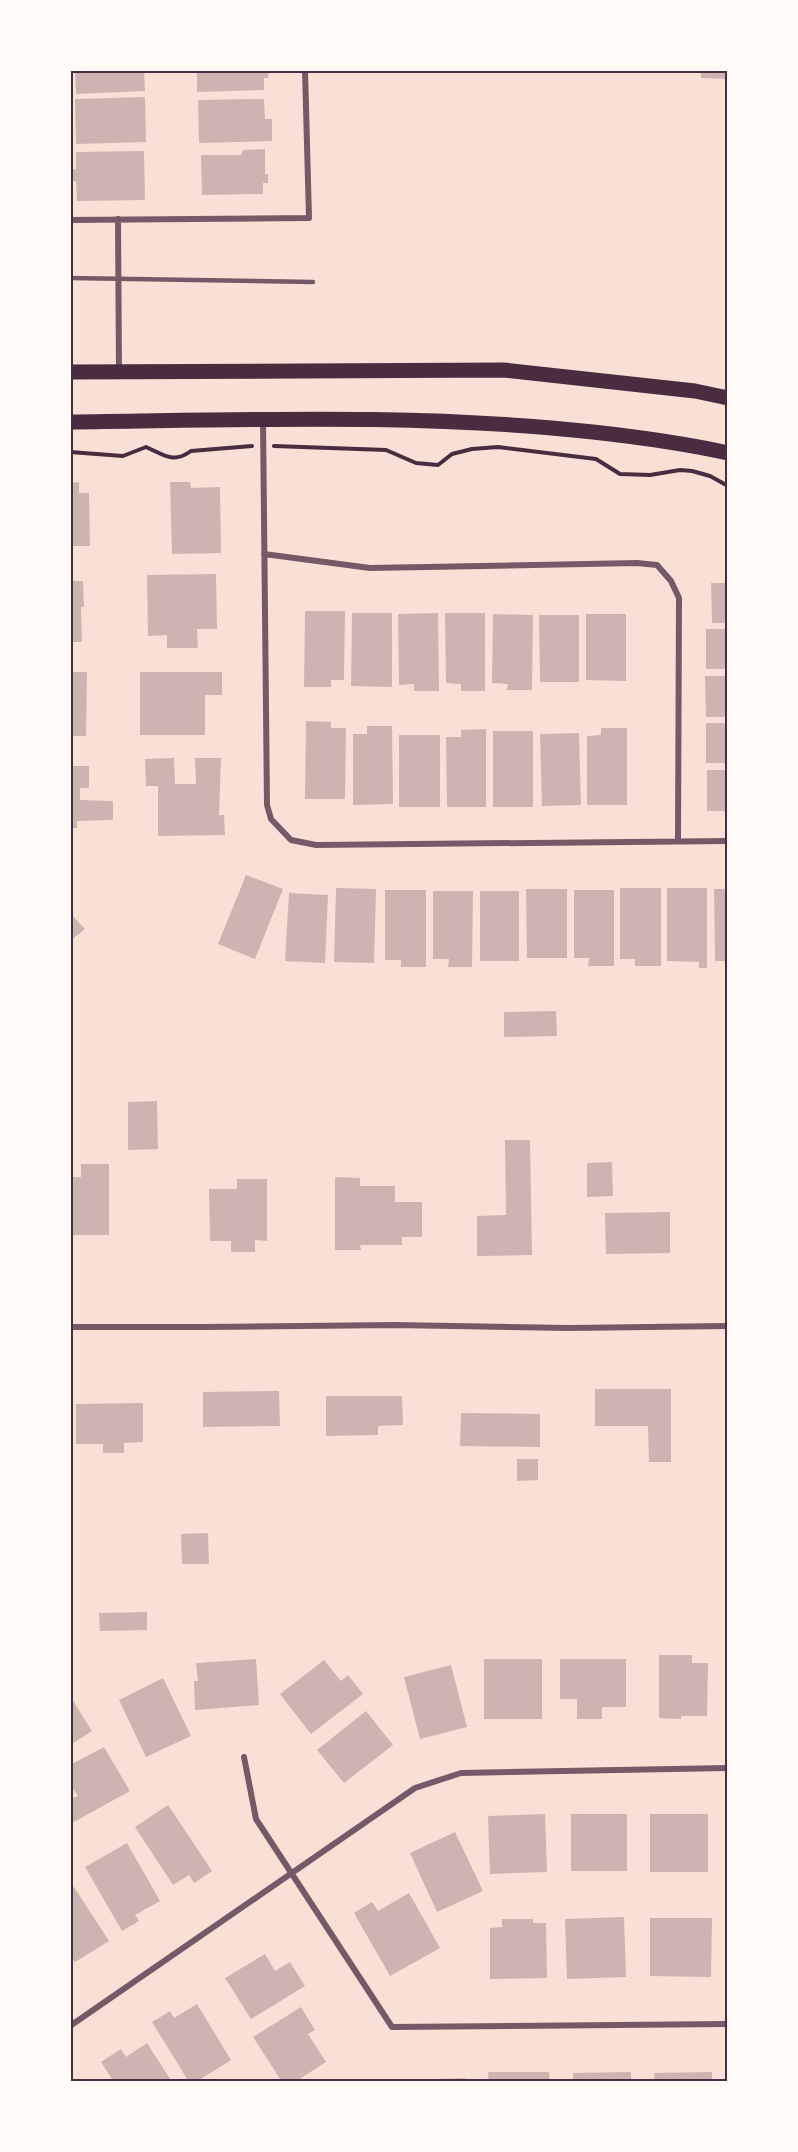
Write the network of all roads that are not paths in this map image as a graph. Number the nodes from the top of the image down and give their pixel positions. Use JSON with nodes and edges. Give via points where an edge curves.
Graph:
{"nodes":[{"id":1,"x":305,"y":70,"type":"edge"},
{"id":2,"x":70,"y":219,"type":"edge"},
{"id":3,"x":118,"y":219,"type":"junction"},
{"id":4,"x":70,"y":278,"type":"edge"},
{"id":5,"x":118,"y":279,"type":"junction"},
{"id":6,"x":314,"y":282,"type":"dead end"},
{"id":7,"x":70,"y":372,"type":"edge"},
{"id":8,"x":120,"y":372,"type":"junction"},
{"id":9,"x":728,"y":398,"type":"edge"},
{"id":10,"x":263,"y":420,"type":"junction"},
{"id":11,"x":70,"y":422,"type":"edge"},
{"id":12,"x":728,"y":453,"type":"edge"},
{"id":13,"x":264,"y":554,"type":"junction"},
{"id":14,"x":678,"y":840,"type":"junction"},
{"id":15,"x":728,"y":841,"type":"edge"},
{"id":16,"x":728,"y":1326,"type":"edge"},
{"id":17,"x":70,"y":1327,"type":"edge"},
{"id":18,"x":244,"y":1757,"type":"dead end"},
{"id":19,"x":728,"y":1768,"type":"edge"},
{"id":20,"x":291,"y":1874,"type":"junction"},
{"id":21,"x":728,"y":2024,"type":"edge"},
{"id":22,"x":70,"y":2026,"type":"edge"}],
"edges":[{"from":1,"to":3,"type":"street","via":[[309,218]]},
{"from":2,"to":3,"type":"street"},
{"from":3,"to":5,"type":"street"},
{"from":4,"to":5,"type":"lane"},
{"from":5,"to":6,"type":"lane"},
{"from":5,"to":8,"type":"street"},
{"from":7,"to":8,"type":"main road"},
{"from":8,"to":9,"type":"main road","via":[[504,370]]},
{"from":10,"to":11,"type":"main road"},
{"from":10,"to":12,"type":"main road","via":[[389,419],[537,426]]},
{"from":10,"to":13,"type":"street"},
{"from":13,"to":14,"type":"street","via":[[370,568],[637,563],[657,566],[671,581],[679,598]]},
{"from":13,"to":14,"type":"street","via":[[267,805],[271,819],[291,840],[316,845]]},
{"from":14,"to":15,"type":"street"},
{"from":16,"to":17,"type":"street"},
{"from":18,"to":20,"type":"street","via":[[256,1819]]},
{"from":19,"to":20,"type":"street","via":[[461,1773],[415,1788]]},
{"from":20,"to":21,"type":"street","via":[[392,2027]]},
{"from":20,"to":22,"type":"street"}]}
